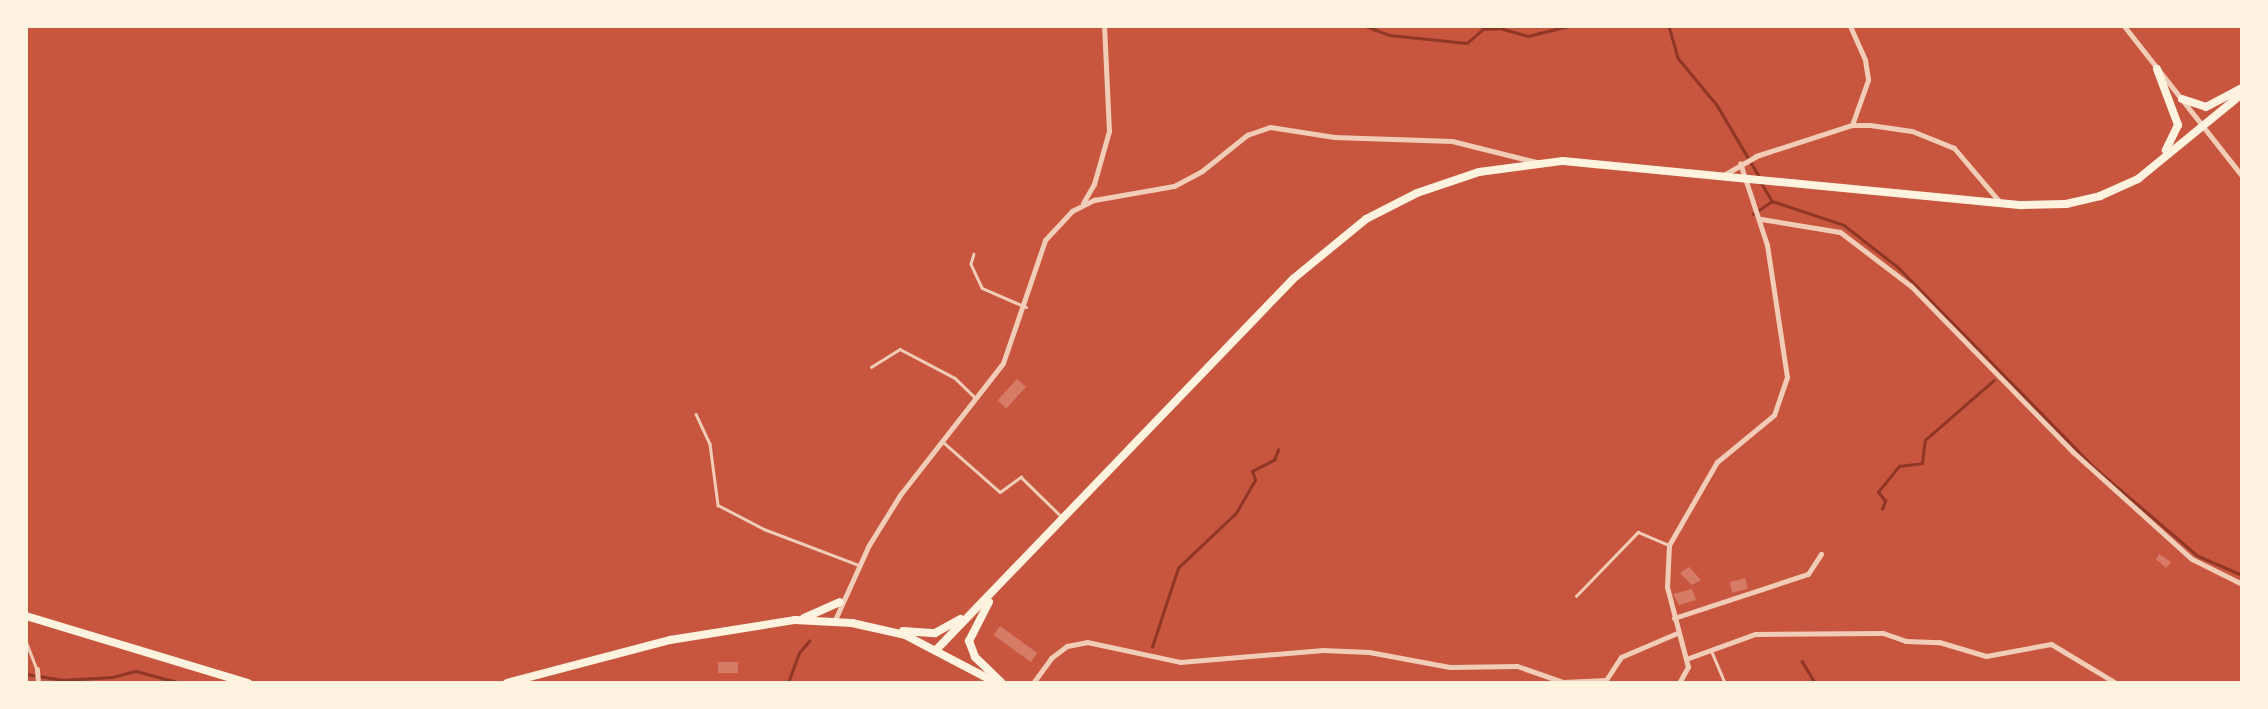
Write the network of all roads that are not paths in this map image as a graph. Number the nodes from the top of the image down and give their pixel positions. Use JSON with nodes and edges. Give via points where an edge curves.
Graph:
{"nodes":[{"id":1,"x":1104,"y":26,"type":"edge"},
{"id":2,"x":1850,"y":26,"type":"edge"},
{"id":3,"x":2124,"y":26,"type":"edge"},
{"id":4,"x":2157,"y":69,"type":"junction"},
{"id":5,"x":2242,"y":88,"type":"edge"},
{"id":6,"x":2242,"y":94,"type":"edge"},
{"id":7,"x":2182,"y":99,"type":"junction"},
{"id":8,"x":1853,"y":125,"type":"junction"},
{"id":9,"x":2201,"y":125,"type":"junction"},
{"id":10,"x":1536,"y":162,"type":"junction"},
{"id":11,"x":1740,"y":163,"type":"junction"},
{"id":12,"x":2151,"y":169,"type":"junction"},
{"id":13,"x":1722,"y":176,"type":"junction"},
{"id":14,"x":2242,"y":176,"type":"edge"},
{"id":15,"x":1756,"y":178,"type":"junction"},
{"id":16,"x":1999,"y":201,"type":"junction"},
{"id":17,"x":1081,"y":205,"type":"junction"},
{"id":18,"x":1761,"y":219,"type":"junction"},
{"id":19,"x":974,"y":254,"type":"dead end"},
{"id":20,"x":1026,"y":307,"type":"junction"},
{"id":21,"x":871,"y":367,"type":"dead end"},
{"id":22,"x":977,"y":399,"type":"junction"},
{"id":23,"x":696,"y":414,"type":"dead end"},
{"id":24,"x":942,"y":441,"type":"junction"},
{"id":25,"x":1064,"y":520,"type":"junction"},
{"id":26,"x":1669,"y":545,"type":"junction"},
{"id":27,"x":1821,"y":554,"type":"dead end"},
{"id":28,"x":859,"y":565,"type":"junction"},
{"id":29,"x":1014,"y":570,"type":"junction"},
{"id":30,"x":2242,"y":584,"type":"edge"},
{"id":31,"x":1576,"y":596,"type":"dead end"},
{"id":32,"x":840,"y":602,"type":"junction"},
{"id":33,"x":982,"y":603,"type":"junction"},
{"id":34,"x":1674,"y":618,"type":"junction"},
{"id":35,"x":28,"y":620,"type":"edge"},
{"id":36,"x":795,"y":620,"type":"junction"},
{"id":37,"x":834,"y":622,"type":"junction"},
{"id":38,"x":889,"y":631,"type":"junction"},
{"id":39,"x":1677,"y":633,"type":"junction"},
{"id":40,"x":26,"y":641,"type":"edge"},
{"id":41,"x":937,"y":649,"type":"junction"},
{"id":42,"x":1711,"y":649,"type":"junction"},
{"id":43,"x":1686,"y":659,"type":"junction"},
{"id":44,"x":37,"y":669,"type":"joint"},
{"id":45,"x":1607,"y":681,"type":"edge"},
{"id":46,"x":38,"y":683,"type":"edge"},
{"id":47,"x":248,"y":683,"type":"edge"},
{"id":48,"x":507,"y":683,"type":"edge"},
{"id":49,"x":997,"y":683,"type":"edge"},
{"id":50,"x":1002,"y":683,"type":"edge"},
{"id":51,"x":1033,"y":683,"type":"edge"},
{"id":52,"x":1679,"y":683,"type":"edge"},
{"id":53,"x":1725,"y":683,"type":"edge"},
{"id":54,"x":2116,"y":683,"type":"edge"}],
"edges":[{"from":1,"to":17,"type":"street","via":[[1109,131],[1094,184]]},
{"from":2,"to":8,"type":"street","via":[[1868,80]]},
{"from":3,"to":4,"type":"street"},
{"from":4,"to":7,"type":"street"},
{"from":4,"to":12,"type":"main road","via":[[2178,125]]},
{"from":5,"to":7,"type":"main road","via":[[2206,107]]},
{"from":6,"to":9,"type":"main road"},
{"from":7,"to":9,"type":"street"},
{"from":8,"to":11,"type":"street"},
{"from":8,"to":16,"type":"street","via":[[1912,131],[1945,142],[1960,152]]},
{"from":9,"to":12,"type":"main road"},
{"from":9,"to":14,"type":"street"},
{"from":10,"to":13,"type":"main road","via":[[1599,163]]},
{"from":10,"to":17,"type":"street","via":[[1452,141],[1334,137],[1270,127],[1247,135],[1202,171],[1174,186]]},
{"from":10,"to":25,"type":"main road","via":[[1433,186],[1379,210],[1340,238],[1244,328]]},
{"from":11,"to":13,"type":"street"},
{"from":11,"to":15,"type":"street"},
{"from":12,"to":16,"type":"main road","via":[[2119,189],[2084,201],[2045,206]]},
{"from":13,"to":15,"type":"main road"},
{"from":15,"to":16,"type":"main road"},
{"from":15,"to":18,"type":"street","via":[[1754,193]]},
{"from":17,"to":20,"type":"street","via":[[1045,240]]},
{"from":18,"to":26,"type":"street","via":[[1786,360],[1782,399],[1769,421],[1717,462]]},
{"from":18,"to":30,"type":"street","via":[[1840,232],[1911,286],[2073,452],[2182,551]]},
{"from":19,"to":20,"type":"lane","via":[[971,264],[982,288]]},
{"from":20,"to":22,"type":"street","via":[[1003,363]]},
{"from":21,"to":22,"type":"lane","via":[[900,349],[955,378]]},
{"from":22,"to":24,"type":"street"},
{"from":23,"to":28,"type":"lane","via":[[710,444],[718,505],[764,529]]},
{"from":24,"to":25,"type":"lane","via":[[1000,492],[1021,477]]},
{"from":24,"to":28,"type":"street","via":[[900,495]]},
{"from":25,"to":29,"type":"main road"},
{"from":26,"to":31,"type":"lane","via":[[1638,532]]},
{"from":26,"to":34,"type":"street","via":[[1665,571]]},
{"from":27,"to":34,"type":"street","via":[[1808,573]]},
{"from":28,"to":32,"type":"street"},
{"from":29,"to":33,"type":"main road"},
{"from":29,"to":50,"type":"main road","via":[[981,613],[969,640],[975,657]]},
{"from":32,"to":36,"type":"main road"},
{"from":32,"to":37,"type":"street"},
{"from":33,"to":38,"type":"main road","via":[[935,633]]},
{"from":33,"to":41,"type":"main road"},
{"from":34,"to":39,"type":"street"},
{"from":35,"to":47,"type":"main road"},
{"from":36,"to":37,"type":"main road"},
{"from":36,"to":48,"type":"main road","via":[[693,635]]},
{"from":37,"to":38,"type":"main road"},
{"from":38,"to":41,"type":"main road"},
{"from":39,"to":43,"type":"street"},
{"from":39,"to":45,"type":"street","via":[[1621,657]]},
{"from":40,"to":44,"type":"lane"},
{"from":41,"to":49,"type":"main road"},
{"from":42,"to":43,"type":"street"},
{"from":42,"to":53,"type":"lane"},
{"from":42,"to":54,"type":"street","via":[[1755,634],[1883,634],[1906,641],[1939,642],[1986,656],[2051,645]]},
{"from":43,"to":52,"type":"street","via":[[1688,667]]},
{"from":44,"to":46,"type":"street"},
{"from":45,"to":51,"type":"street","via":[[1563,682],[1517,666],[1450,667],[1369,652],[1323,650],[1180,662],[1087,642],[1066,646]]}]}
